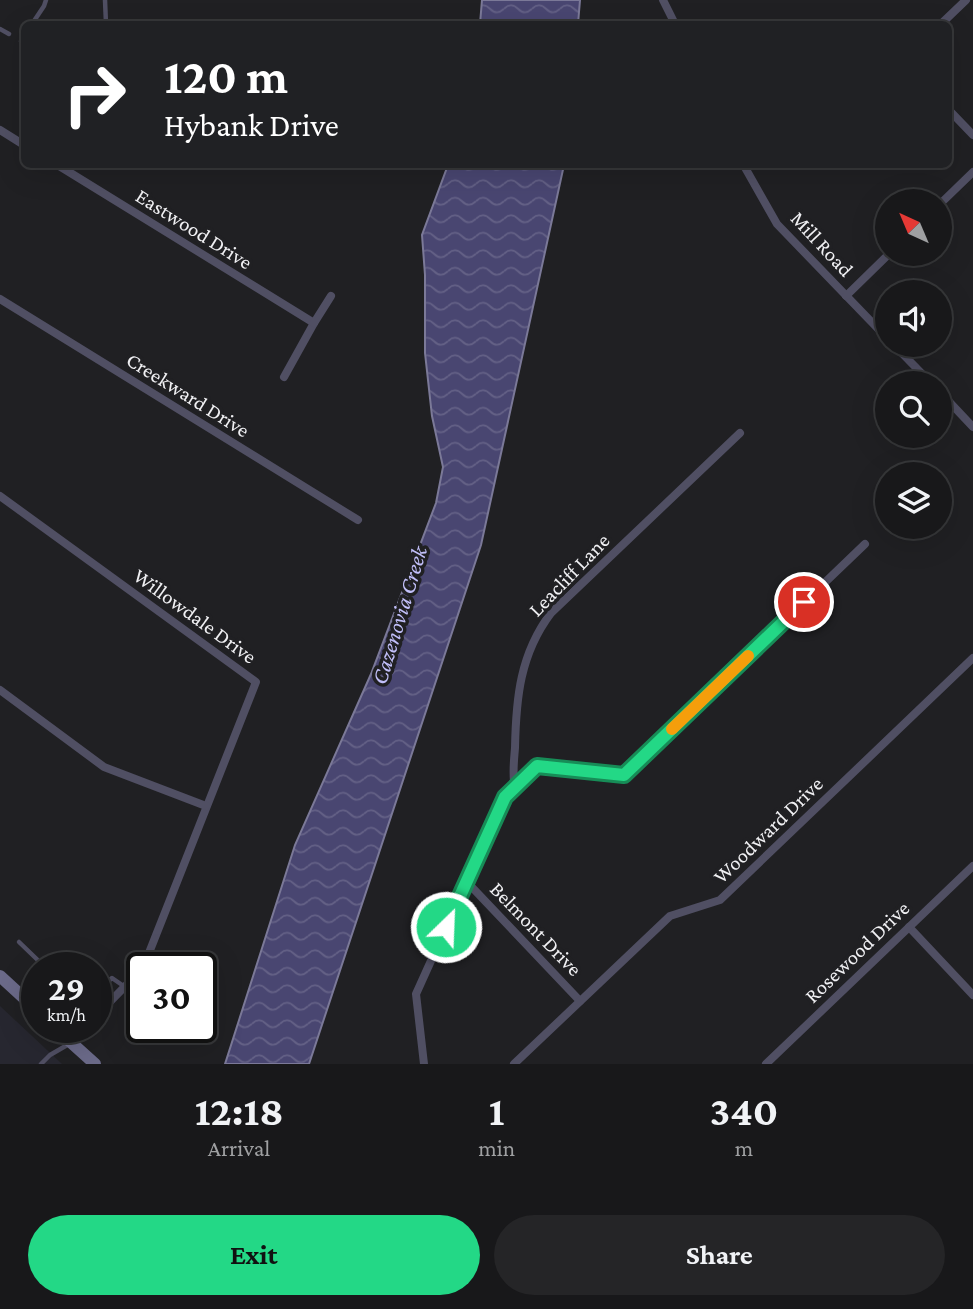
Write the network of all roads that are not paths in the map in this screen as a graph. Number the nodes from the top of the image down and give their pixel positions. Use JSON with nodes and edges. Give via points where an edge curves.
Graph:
{"nodes":[{"id":1,"x":46,"y":0,"type":"edge"},
{"id":2,"x":105,"y":0,"type":"edge"},
{"id":3,"x":967,"y":0,"type":"edge"},
{"id":4,"x":666,"y":2,"type":"edge"},
{"id":5,"x":34,"y":21,"type":"edge"},
{"id":6,"x":106,"y":21,"type":"edge"},
{"id":7,"x":674,"y":21,"type":"edge"},
{"id":8,"x":944,"y":21,"type":"edge"},
{"id":9,"x":0,"y":29,"type":"edge"},
{"id":10,"x":9,"y":34,"type":"dead end"},
{"id":11,"x":952,"y":113,"type":"edge"},
{"id":12,"x":0,"y":130,"type":"edge"},
{"id":13,"x":973,"y":135,"type":"edge"},
{"id":14,"x":21,"y":143,"type":"edge"},
{"id":15,"x":62,"y":168,"type":"edge"},
{"id":16,"x":745,"y":168,"type":"edge"},
{"id":17,"x":973,"y":172,"type":"edge"},
{"id":18,"x":952,"y":192,"type":"edge"},
{"id":19,"x":877,"y":266,"type":"edge"},
{"id":20,"x":331,"y":296,"type":"dead end"},
{"id":21,"x":846,"y":296,"type":"junction"},
{"id":22,"x":0,"y":299,"type":"edge"},
{"id":23,"x":314,"y":323,"type":"junction"},
{"id":24,"x":875,"y":326,"type":"edge"},
{"id":25,"x":906,"y":357,"type":"edge"},
{"id":26,"x":919,"y":371,"type":"edge"},
{"id":27,"x":284,"y":377,"type":"dead end"},
{"id":28,"x":952,"y":405,"type":"edge"},
{"id":29,"x":973,"y":427,"type":"edge"},
{"id":30,"x":740,"y":433,"type":"dead end"},
{"id":31,"x":0,"y":496,"type":"edge"},
{"id":32,"x":358,"y":520,"type":"dead end"},
{"id":33,"x":865,"y":544,"type":"dead end"},
{"id":34,"x":973,"y":658,"type":"edge"},
{"id":35,"x":0,"y":690,"type":"edge"},
{"id":36,"x":515,"y":787,"type":"junction"},
{"id":37,"x":206,"y":806,"type":"junction"},
{"id":38,"x":973,"y":866,"type":"edge"},
{"id":39,"x":467,"y":882,"type":"junction"},
{"id":40,"x":909,"y":928,"type":"junction"},
{"id":41,"x":19,"y":942,"type":"dead end"},
{"id":42,"x":29,"y":952,"type":"edge"},
{"id":43,"x":150,"y":952,"type":"edge"},
{"id":44,"x":0,"y":976,"type":"edge"},
{"id":45,"x":112,"y":978,"type":"edge"},
{"id":46,"x":125,"y":987,"type":"joint"},
{"id":47,"x":21,"y":995,"type":"edge"},
{"id":48,"x":973,"y":995,"type":"edge"},
{"id":49,"x":112,"y":999,"type":"edge"},
{"id":50,"x":580,"y":1001,"type":"junction"},
{"id":51,"x":69,"y":1043,"type":"edge"},
{"id":52,"x":72,"y":1043,"type":"edge"},
{"id":53,"x":41,"y":1064,"type":"edge"},
{"id":54,"x":95,"y":1064,"type":"edge"},
{"id":55,"x":424,"y":1064,"type":"edge"},
{"id":56,"x":514,"y":1064,"type":"edge"},
{"id":57,"x":766,"y":1064,"type":"edge"}],
"edges":[{"from":1,"to":5,"type":"lane"},
{"from":2,"to":6,"type":"lane"},
{"from":3,"to":8,"type":"street"},
{"from":4,"to":7,"type":"street"},
{"from":9,"to":10,"type":"lane"},
{"from":11,"to":13,"type":"street"},
{"from":12,"to":14,"type":"street"},
{"from":15,"to":23,"type":"street","name":"Eastwood Drive"},
{"from":16,"to":21,"type":"street","name":"Mill Road","via":[[777,224]]},
{"from":17,"to":18,"type":"street"},
{"from":19,"to":21,"type":"street"},
{"from":20,"to":23,"type":"street"},
{"from":21,"to":24,"type":"street","name":"Mill Road"},
{"from":22,"to":32,"type":"street","name":"Creekward Drive"},
{"from":23,"to":27,"type":"street"},
{"from":25,"to":26,"type":"street"},
{"from":28,"to":29,"type":"street"},
{"from":30,"to":36,"type":"street","name":"Leacliff Lane","via":[[540,628],[526,658],[516,707]]},
{"from":31,"to":37,"type":"street","name":"Willowdale Drive","via":[[256,682]]},
{"from":33,"to":36,"type":"street","via":[[624,775],[537,766]]},
{"from":34,"to":50,"type":"street","name":"Woodward Drive","via":[[720,900],[670,916]]},
{"from":35,"to":37,"type":"street","via":[[104,767]]},
{"from":36,"to":39,"type":"street","via":[[505,797]]},
{"from":37,"to":43,"type":"street","name":"Willowdale Drive"},
{"from":38,"to":40,"type":"street","name":"Rosewood Drive"},
{"from":39,"to":50,"type":"street","name":"Belmont Drive"},
{"from":39,"to":55,"type":"street","via":[[416,995]]},
{"from":40,"to":48,"type":"street"},
{"from":40,"to":57,"type":"street","name":"Rosewood Drive"},
{"from":41,"to":42,"type":"lane"},
{"from":44,"to":47,"type":"main road"},
{"from":45,"to":46,"type":"lane"},
{"from":46,"to":49,"type":"street","name":"Willowdale Drive"},
{"from":50,"to":56,"type":"street","name":"Woodward Drive"},
{"from":51,"to":53,"type":"lane"},
{"from":52,"to":54,"type":"main road"}]}
